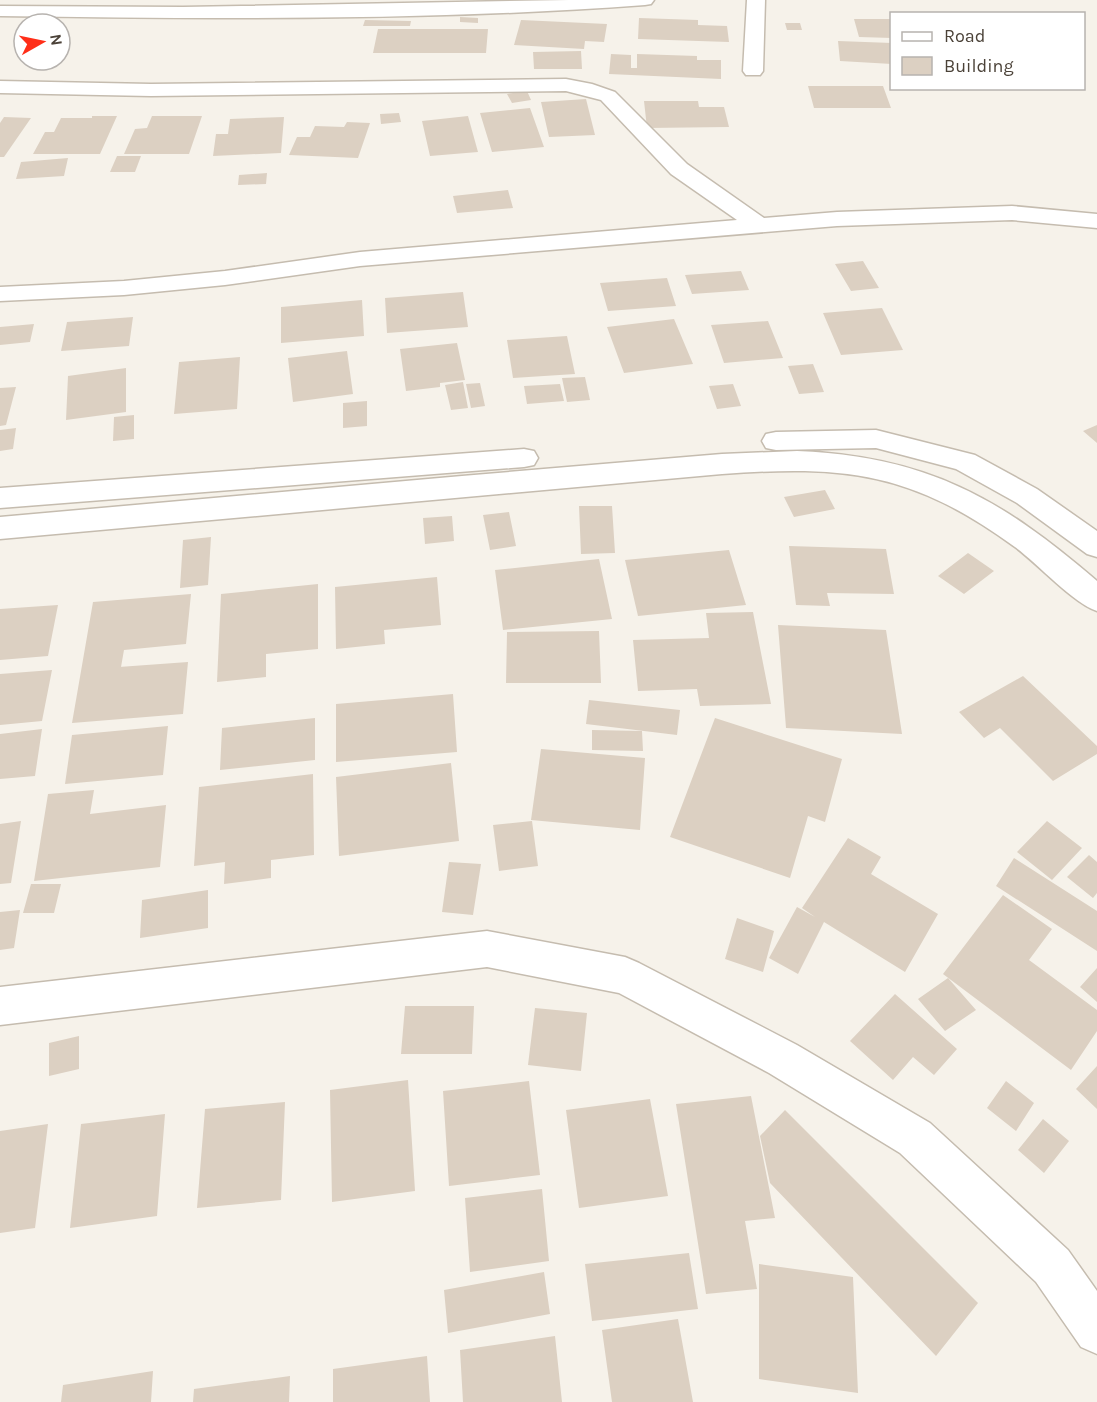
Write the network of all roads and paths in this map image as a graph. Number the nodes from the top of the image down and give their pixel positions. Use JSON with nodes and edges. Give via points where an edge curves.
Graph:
{"nodes":[{"id":1,"x":645,"y":0,"type":"edge"},
{"id":2,"x":756,"y":0,"type":"edge"},
{"id":3,"x":0,"y":11,"type":"edge"},
{"id":4,"x":753,"y":71,"type":"dead end"},
{"id":5,"x":0,"y":87,"type":"edge"},
{"id":6,"x":1097,"y":221,"type":"edge"},
{"id":7,"x":759,"y":225,"type":"junction"},
{"id":8,"x":0,"y":294,"type":"edge"},
{"id":9,"x":452,"y":475,"type":"junction"},
{"id":10,"x":0,"y":498,"type":"edge"},
{"id":11,"x":0,"y":528,"type":"edge"},
{"id":12,"x":1097,"y":546,"type":"edge"},
{"id":13,"x":1097,"y":599,"type":"edge"},
{"id":14,"x":0,"y":1006,"type":"edge"},
{"id":15,"x":1097,"y":1331,"type":"edge"}],
"edges":[{"from":1,"to":3,"type":"street","via":[[548,7],[183,13]]},
{"from":2,"to":4,"type":"street"},
{"from":5,"to":7,"type":"street","via":[[585,88],[608,96],[680,169]]},
{"from":6,"to":7,"type":"street","via":[[1012,213]]},
{"from":7,"to":8,"type":"street","via":[[428,252],[124,288]]},
{"from":9,"to":10,"type":"street"},
{"from":9,"to":11,"type":"street"},
{"from":9,"to":12,"type":"street","via":[[742,441],[876,439],[965,462],[1027,496]]},
{"from":9,"to":13,"type":"street","via":[[790,461],[898,473],[942,488],[1001,520]]},
{"from":14,"to":15,"type":"street","via":[[487,949],[625,976],[783,1059],[915,1138],[1052,1266]]}]}
